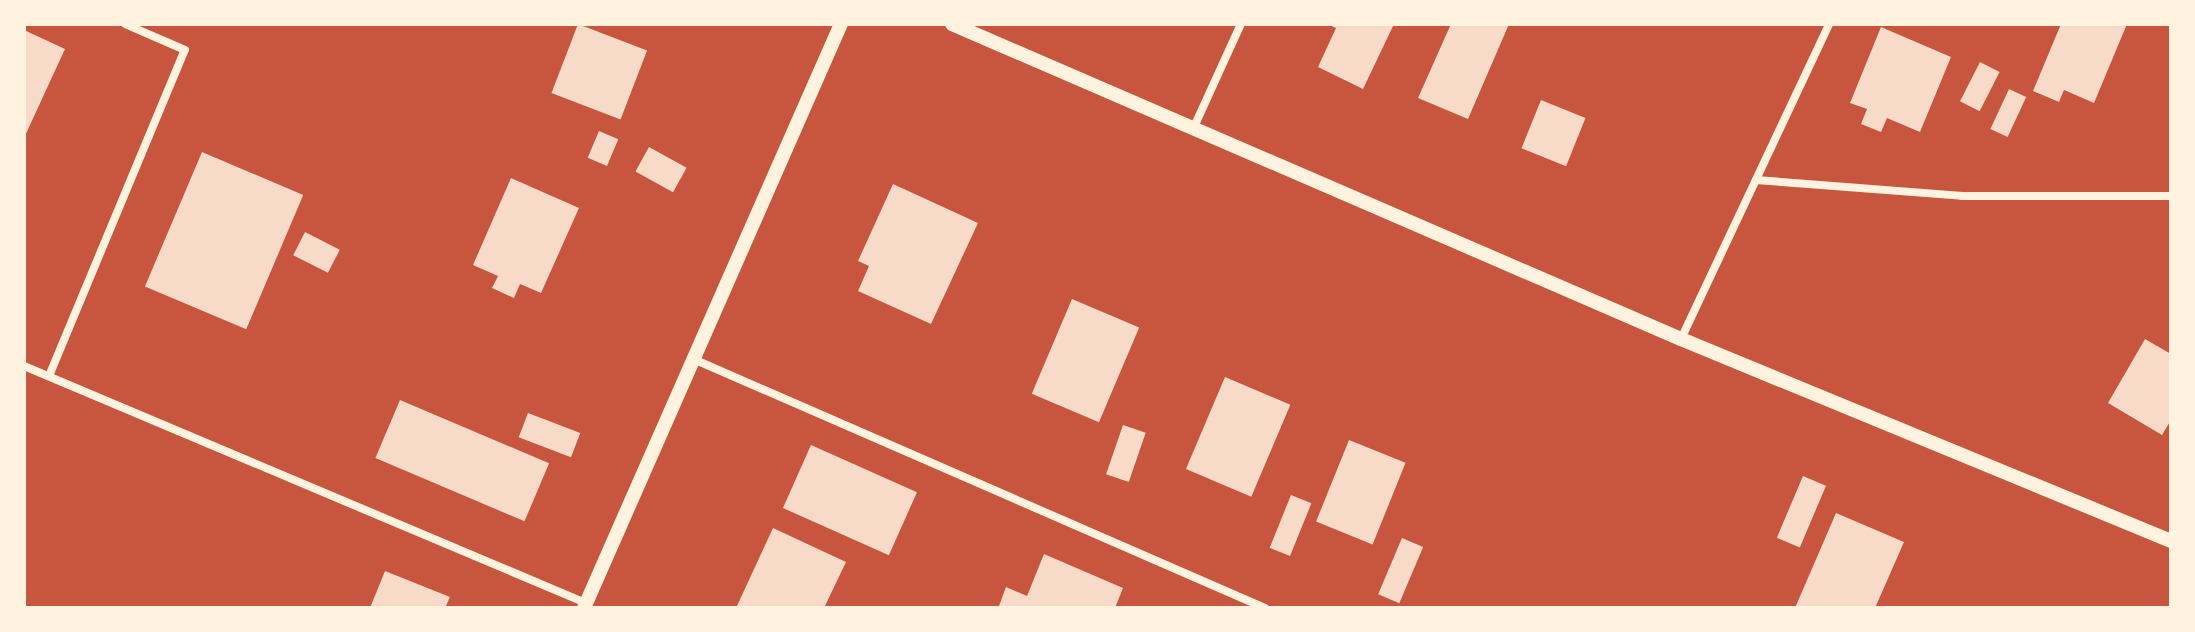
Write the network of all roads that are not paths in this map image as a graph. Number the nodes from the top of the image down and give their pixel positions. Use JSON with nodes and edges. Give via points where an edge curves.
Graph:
{"nodes":[{"id":1,"x":125,"y":24,"type":"edge"},
{"id":2,"x":841,"y":24,"type":"edge"},
{"id":3,"x":952,"y":24,"type":"edge"},
{"id":4,"x":1241,"y":24,"type":"edge"},
{"id":5,"x":1829,"y":24,"type":"edge"},
{"id":6,"x":1194,"y":127,"type":"junction"},
{"id":7,"x":1756,"y":180,"type":"junction"},
{"id":8,"x":2171,"y":196,"type":"edge"},
{"id":9,"x":1681,"y":339,"type":"junction"},
{"id":10,"x":691,"y":358,"type":"junction"},
{"id":11,"x":24,"y":366,"type":"edge"},
{"id":12,"x":49,"y":376,"type":"junction"},
{"id":13,"x":2171,"y":541,"type":"edge"},
{"id":14,"x":585,"y":606,"type":"edge"},
{"id":15,"x":1265,"y":608,"type":"edge"}],
"edges":[{"from":1,"to":12,"type":"street","via":[[185,50]]},
{"from":2,"to":10,"type":"street"},
{"from":3,"to":6,"type":"street"},
{"from":4,"to":6,"type":"street"},
{"from":5,"to":7,"type":"street"},
{"from":6,"to":9,"type":"street"},
{"from":7,"to":8,"type":"street","via":[[1962,196]]},
{"from":7,"to":9,"type":"street"},
{"from":9,"to":13,"type":"street"},
{"from":10,"to":14,"type":"street"},
{"from":10,"to":15,"type":"street"},
{"from":11,"to":12,"type":"street"},
{"from":12,"to":14,"type":"street"}]}
